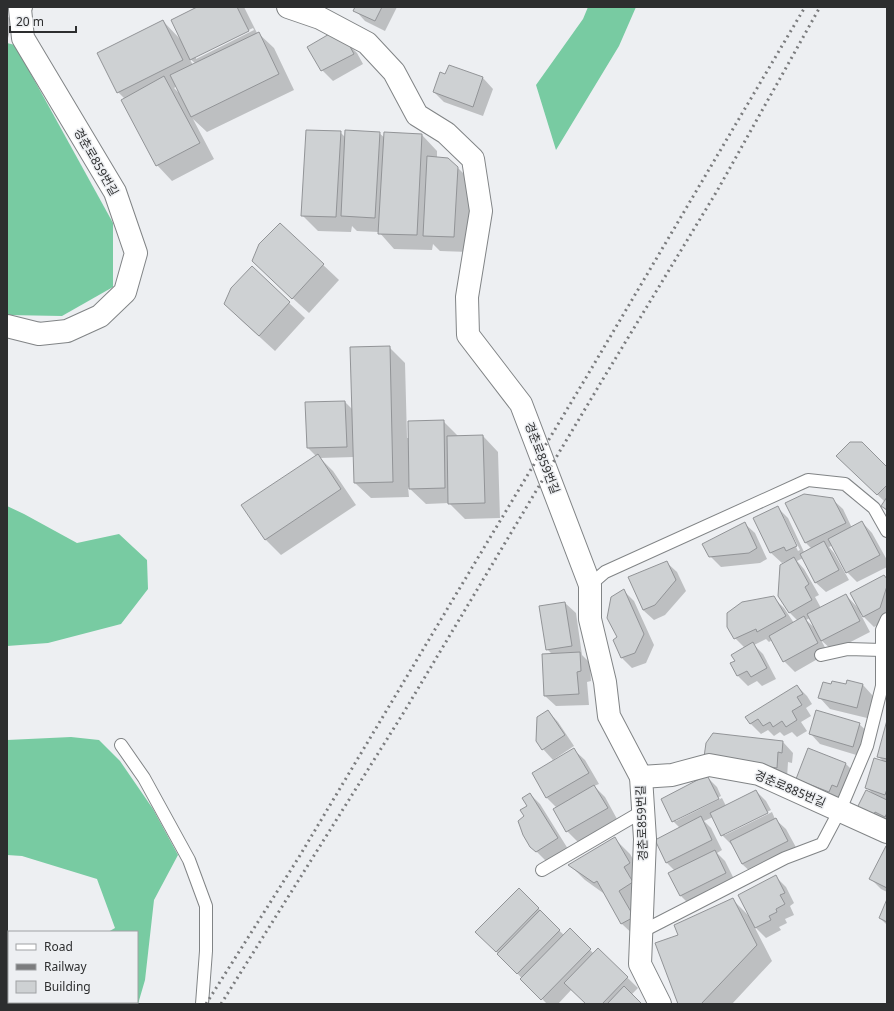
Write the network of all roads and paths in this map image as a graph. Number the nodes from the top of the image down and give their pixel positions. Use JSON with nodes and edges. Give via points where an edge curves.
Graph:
{"nodes":[{"id":1,"x":21,"y":7,"type":"edge"},
{"id":2,"x":288,"y":7,"type":"edge"},
{"id":3,"x":7,"y":326,"type":"edge"},
{"id":4,"x":887,"y":531,"type":"edge"},
{"id":5,"x":590,"y":585,"type":"junction"},
{"id":6,"x":887,"y":619,"type":"edge"},
{"id":7,"x":882,"y":650,"type":"junction"},
{"id":8,"x":821,"y":655,"type":"dead end"},
{"id":9,"x":121,"y":745,"type":"dead end"},
{"id":10,"x":641,"y":777,"type":"junction"},
{"id":11,"x":840,"y":810,"type":"junction"},
{"id":12,"x":643,"y":811,"type":"junction"},
{"id":13,"x":887,"y":832,"type":"edge"},
{"id":14,"x":542,"y":870,"type":"dead end"},
{"id":15,"x":641,"y":932,"type":"junction"},
{"id":16,"x":202,"y":1004,"type":"edge"},
{"id":17,"x":660,"y":1004,"type":"edge"}],
"edges":[{"from":1,"to":3,"type":"street","name":"경춘로859번길","via":[[23,38],[115,192],[136,253],[125,292],[100,316],[67,331],[39,334]]},
{"from":2,"to":5,"type":"street","name":"경춘로859번길","via":[[320,18],[368,43],[394,72],[417,115],[446,133],[474,159],[481,211],[467,297],[468,335],[521,404]]},
{"from":4,"to":5,"type":"lane","via":[[874,508],[845,484],[808,480],[605,572]]},
{"from":5,"to":10,"type":"street","name":"경춘로859번길","via":[[590,619],[606,682],[609,716]]},
{"from":6,"to":7,"type":"lane","via":[[882,630]]},
{"from":7,"to":8,"type":"lane","via":[[848,649]]},
{"from":7,"to":11,"type":"lane","via":[[882,686],[867,746]]},
{"from":9,"to":16,"type":"lane","via":[[144,778],[189,860],[206,906]]},
{"from":10,"to":11,"type":"street","name":"경춘로885번길","via":[[672,775],[709,765],[716,766],[759,774]]},
{"from":10,"to":12,"type":"street","name":"경춘로859번길"},
{"from":11,"to":13,"type":"street","name":"경춘로885번길"},
{"from":11,"to":15,"type":"lane","via":[[822,844],[785,858]]},
{"from":12,"to":14,"type":"lane"},
{"from":12,"to":15,"type":"street","name":"경춘로859번길"},
{"from":15,"to":17,"type":"street","name":"경춘로859번길","via":[[640,964]]}]}
